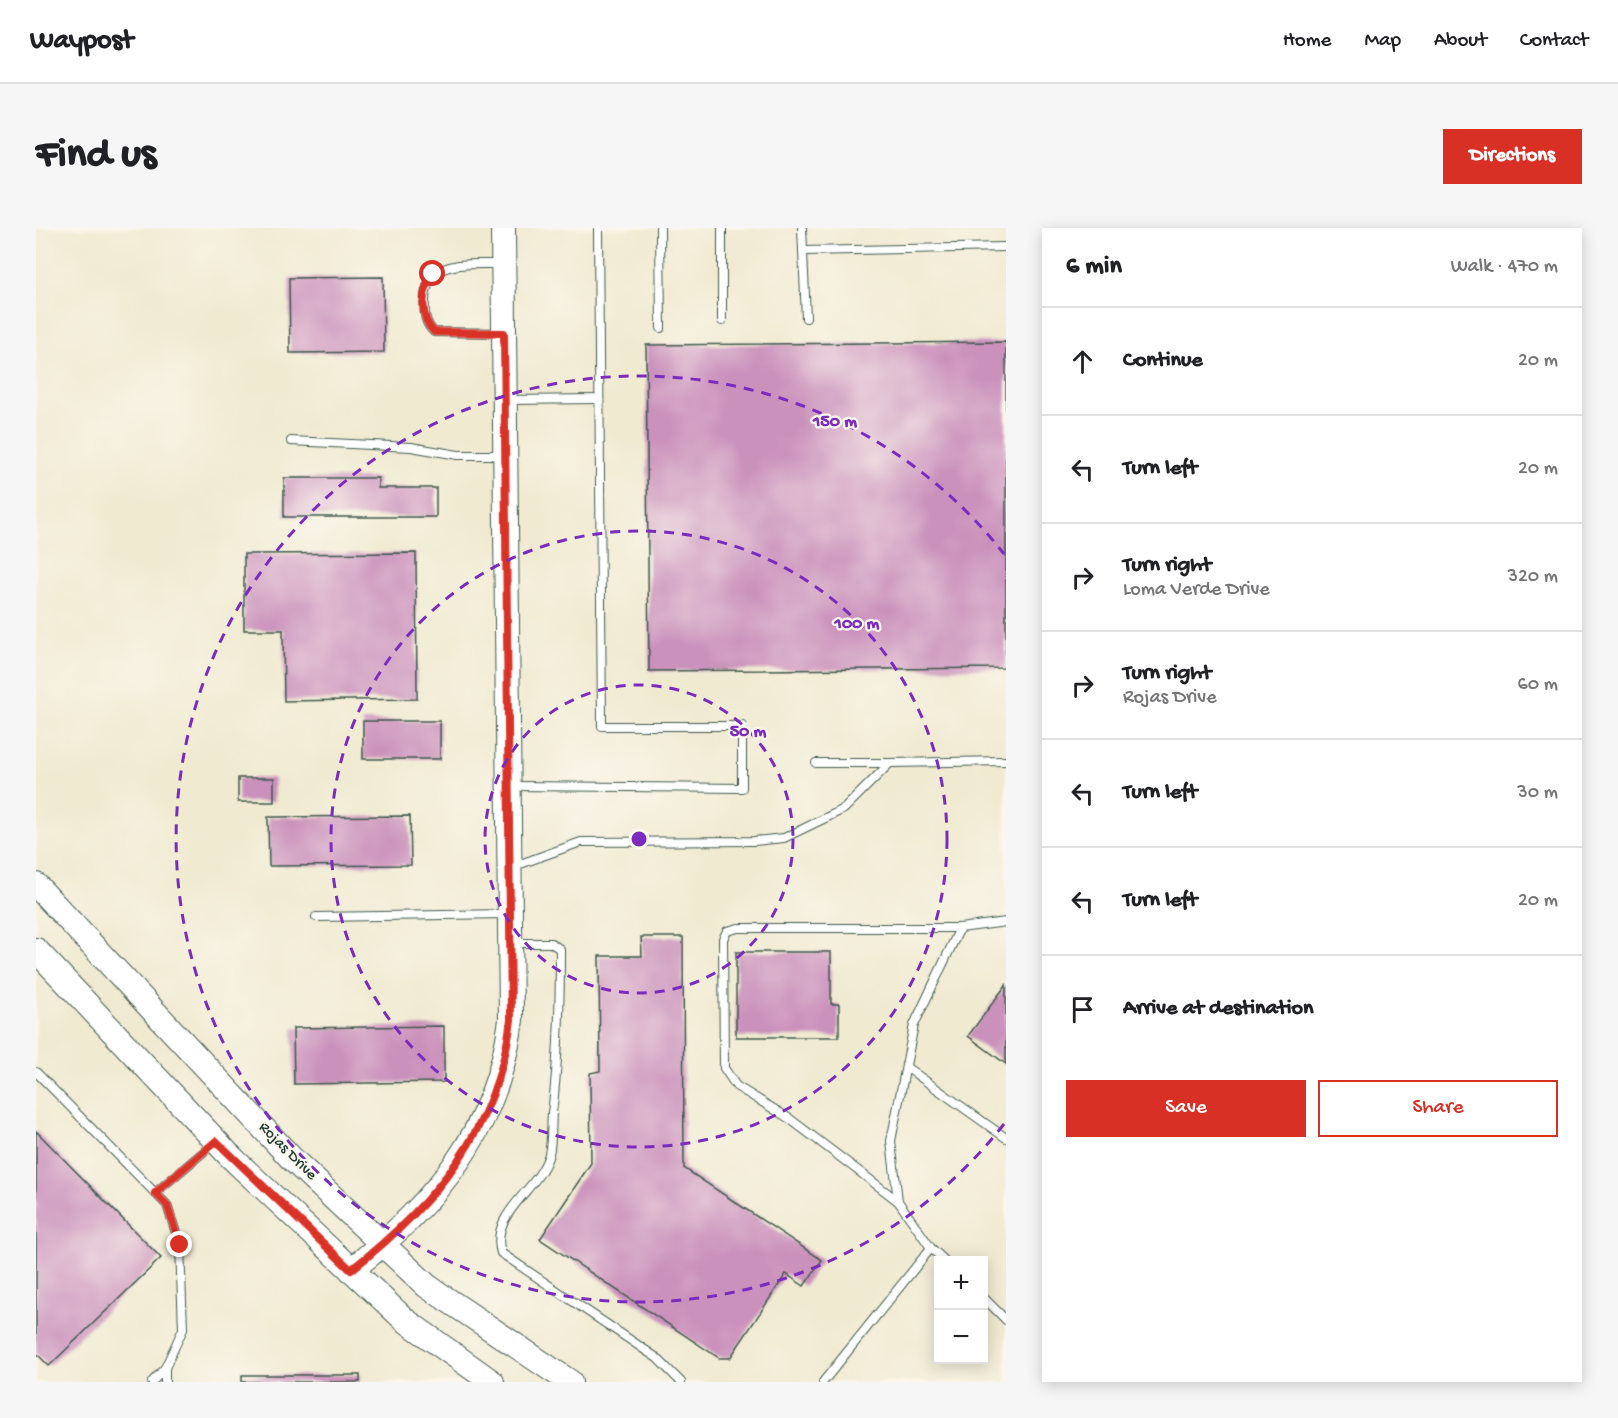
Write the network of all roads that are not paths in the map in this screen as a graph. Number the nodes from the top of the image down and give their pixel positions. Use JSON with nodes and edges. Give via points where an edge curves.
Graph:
{"nodes":[{"id":1,"x":503,"y":228,"type":"edge"},
{"id":2,"x":598,"y":228,"type":"edge"},
{"id":3,"x":660,"y":228,"type":"edge"},
{"id":4,"x":722,"y":228,"type":"edge"},
{"id":5,"x":802,"y":228,"type":"edge"},
{"id":6,"x":1006,"y":247,"type":"edge"},
{"id":7,"x":804,"y":251,"type":"junction"},
{"id":8,"x":503,"y":264,"type":"junction"},
{"id":9,"x":806,"y":318,"type":"dead end"},
{"id":10,"x":722,"y":321,"type":"dead end"},
{"id":11,"x":661,"y":328,"type":"dead end"},
{"id":12,"x":504,"y":333,"type":"junction"},
{"id":13,"x":599,"y":399,"type":"junction"},
{"id":14,"x":504,"y":400,"type":"junction"},
{"id":15,"x":291,"y":441,"type":"dead end"},
{"id":16,"x":505,"y":455,"type":"junction"},
{"id":17,"x":1006,"y":761,"type":"edge"},
{"id":18,"x":816,"y":763,"type":"dead end"},
{"id":19,"x":890,"y":763,"type":"junction"},
{"id":20,"x":508,"y":786,"type":"junction"},
{"id":21,"x":510,"y":867,"type":"junction"},
{"id":22,"x":36,"y":885,"type":"edge"},
{"id":23,"x":510,"y":914,"type":"junction"},
{"id":24,"x":316,"y":917,"type":"dead end"},
{"id":25,"x":1006,"y":922,"type":"edge"},
{"id":26,"x":960,"y":928,"type":"junction"},
{"id":27,"x":510,"y":943,"type":"junction"},
{"id":28,"x":36,"y":950,"type":"edge"},
{"id":29,"x":906,"y":1066,"type":"junction"},
{"id":30,"x":36,"y":1072,"type":"edge"},
{"id":31,"x":1006,"y":1138,"type":"edge"},
{"id":32,"x":216,"y":1141,"type":"junction"},
{"id":33,"x":155,"y":1193,"type":"junction"},
{"id":34,"x":898,"y":1201,"type":"junction"},
{"id":35,"x":384,"y":1244,"type":"junction"},
{"id":36,"x":932,"y":1248,"type":"junction"},
{"id":37,"x":940,"y":1256,"type":"edge"},
{"id":38,"x":351,"y":1270,"type":"junction"},
{"id":39,"x":988,"y":1302,"type":"edge"},
{"id":40,"x":1006,"y":1320,"type":"edge"},
{"id":41,"x":165,"y":1368,"type":"junction"},
{"id":42,"x":152,"y":1382,"type":"edge"},
{"id":43,"x":165,"y":1382,"type":"edge"},
{"id":44,"x":492,"y":1382,"type":"edge"},
{"id":45,"x":570,"y":1382,"type":"edge"},
{"id":46,"x":681,"y":1382,"type":"edge"},
{"id":47,"x":824,"y":1382,"type":"edge"}],
"edges":[{"from":1,"to":8,"type":"main road"},
{"from":2,"to":13,"type":"lane"},
{"from":3,"to":11,"type":"lane"},
{"from":4,"to":10,"type":"lane"},
{"from":5,"to":7,"type":"lane"},
{"from":6,"to":7,"type":"lane"},
{"from":7,"to":9,"type":"lane"},
{"from":8,"to":12,"type":"main road"},
{"from":8,"to":12,"type":"lane","via":[[456,266],[433,274],[425,285],[424,309],[427,324],[434,332]]},
{"from":12,"to":14,"type":"main road"},
{"from":13,"to":14,"type":"lane"},
{"from":13,"to":20,"type":"lane","via":[[602,726],[742,726],[742,788]]},
{"from":14,"to":16,"type":"main road"},
{"from":15,"to":16,"type":"lane","via":[[411,447],[458,455]]},
{"from":16,"to":20,"type":"main road"},
{"from":17,"to":19,"type":"lane"},
{"from":18,"to":19,"type":"lane"},
{"from":19,"to":21,"type":"lane","via":[[844,809],[784,838],[581,842]]},
{"from":20,"to":21,"type":"main road"},
{"from":21,"to":23,"type":"main road"},
{"from":22,"to":35,"type":"main road","name":"Rojas Drive","via":[[292,1159]]},
{"from":23,"to":24,"type":"lane"},
{"from":23,"to":27,"type":"main road"},
{"from":25,"to":26,"type":"lane"},
{"from":26,"to":29,"type":"lane","via":[[914,1025]]},
{"from":26,"to":34,"type":"lane","via":[[738,928],[727,931],[723,939],[724,1068],[736,1086],[790,1119]]},
{"from":27,"to":35,"type":"main road","via":[[511,1020],[507,1051],[486,1115],[446,1180]]},
{"from":27,"to":46,"type":"lane","via":[[550,943],[560,949],[560,1020],[549,1155],[531,1186],[504,1219],[497,1239],[501,1252],[657,1358]]},
{"from":28,"to":32,"type":"main road"},
{"from":29,"to":31,"type":"lane"},
{"from":29,"to":34,"type":"lane","via":[[891,1141]]},
{"from":30,"to":33,"type":"lane"},
{"from":32,"to":33,"type":"lane"},
{"from":32,"to":38,"type":"main road"},
{"from":33,"to":41,"type":"lane","via":[[167,1205],[180,1245],[183,1329]]},
{"from":34,"to":36,"type":"lane"},
{"from":35,"to":38,"type":"main road"},
{"from":35,"to":45,"type":"main road","name":"Rojas Drive","via":[[428,1286]]},
{"from":36,"to":37,"type":"lane"},
{"from":36,"to":47,"type":"lane"},
{"from":38,"to":44,"type":"main road","via":[[421,1332]]},
{"from":39,"to":40,"type":"lane"},
{"from":41,"to":42,"type":"lane"},
{"from":41,"to":43,"type":"lane"}]}
